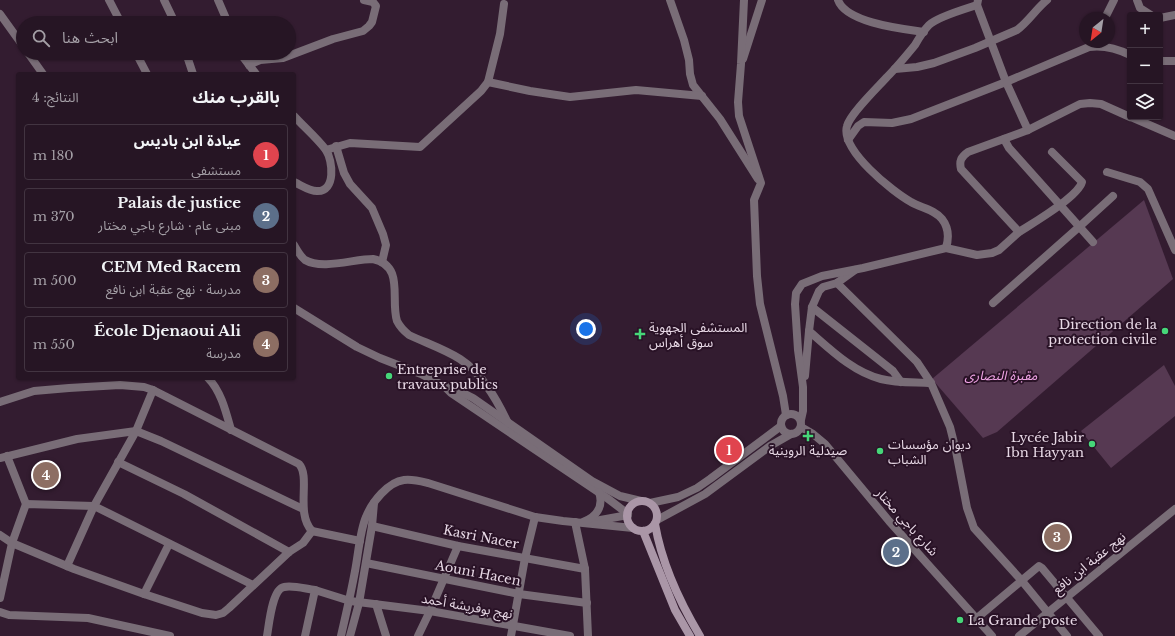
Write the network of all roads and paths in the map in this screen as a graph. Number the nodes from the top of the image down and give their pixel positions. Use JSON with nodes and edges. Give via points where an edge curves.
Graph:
{"nodes":[{"id":1,"x":109,"y":0,"type":"edge"},
{"id":2,"x":164,"y":0,"type":"edge"},
{"id":3,"x":218,"y":0,"type":"edge"},
{"id":4,"x":364,"y":0,"type":"edge"},
{"id":5,"x":670,"y":0,"type":"edge"},
{"id":6,"x":744,"y":0,"type":"edge"},
{"id":7,"x":762,"y":0,"type":"edge"},
{"id":8,"x":838,"y":0,"type":"edge"},
{"id":9,"x":1047,"y":0,"type":"edge"},
{"id":10,"x":1114,"y":0,"type":"edge"},
{"id":11,"x":1137,"y":0,"type":"edge"},
{"id":12,"x":503,"y":1,"type":"edge"},
{"id":13,"x":977,"y":2,"type":"edge"},
{"id":14,"x":1108,"y":12,"type":"edge"},
{"id":15,"x":1146,"y":12,"type":"edge"},
{"id":16,"x":0,"y":14,"type":"edge"},
{"id":17,"x":117,"y":16,"type":"edge"},
{"id":18,"x":172,"y":16,"type":"edge"},
{"id":19,"x":225,"y":16,"type":"edge"},
{"id":20,"x":1175,"y":16,"type":"edge"},
{"id":21,"x":1163,"y":18,"type":"edge"},
{"id":22,"x":924,"y":32,"type":"junction"},
{"id":23,"x":16,"y":36,"type":"edge"},
{"id":24,"x":990,"y":41,"type":"junction"},
{"id":25,"x":1083,"y":48,"type":"edge"},
{"id":26,"x":1114,"y":48,"type":"edge"},
{"id":27,"x":296,"y":53,"type":"edge"},
{"id":28,"x":1127,"y":54,"type":"edge"},
{"id":29,"x":33,"y":60,"type":"edge"},
{"id":30,"x":140,"y":60,"type":"edge"},
{"id":31,"x":188,"y":60,"type":"edge"},
{"id":32,"x":245,"y":60,"type":"edge"},
{"id":33,"x":260,"y":60,"type":"edge"},
{"id":34,"x":1163,"y":61,"type":"edge"},
{"id":35,"x":1175,"y":61,"type":"edge"},
{"id":36,"x":741,"y":64,"type":"junction"},
{"id":37,"x":249,"y":65,"type":"junction"},
{"id":38,"x":895,"y":69,"type":"junction"},
{"id":39,"x":42,"y":72,"type":"edge"},
{"id":40,"x":146,"y":72,"type":"edge"},
{"id":41,"x":191,"y":72,"type":"edge"},
{"id":42,"x":254,"y":72,"type":"edge"},
{"id":43,"x":488,"y":82,"type":"junction"},
{"id":44,"x":1006,"y":82,"type":"junction"},
{"id":45,"x":702,"y":96,"type":"junction"},
{"id":46,"x":1127,"y":116,"type":"edge"},
{"id":47,"x":296,"y":118,"type":"edge"},
{"id":48,"x":1137,"y":120,"type":"edge"},
{"id":49,"x":1028,"y":130,"type":"junction"},
{"id":50,"x":1175,"y":136,"type":"edge"},
{"id":51,"x":1004,"y":139,"type":"junction"},
{"id":52,"x":848,"y":140,"type":"junction"},
{"id":53,"x":336,"y":146,"type":"junction"},
{"id":54,"x":326,"y":150,"type":"junction"},
{"id":55,"x":1052,"y":152,"type":"dead end"},
{"id":56,"x":1107,"y":172,"type":"dead end"},
{"id":57,"x":296,"y":183,"type":"edge"},
{"id":58,"x":761,"y":183,"type":"junction"},
{"id":59,"x":1113,"y":196,"type":"dead end"},
{"id":60,"x":1060,"y":205,"type":"junction"},
{"id":61,"x":1079,"y":227,"type":"junction"},
{"id":62,"x":1019,"y":232,"type":"junction"},
{"id":63,"x":1093,"y":242,"type":"dead end"},
{"id":64,"x":296,"y":248,"type":"edge"},
{"id":65,"x":946,"y":248,"type":"junction"},
{"id":66,"x":1175,"y":250,"type":"edge"},
{"id":67,"x":382,"y":262,"type":"junction"},
{"id":68,"x":863,"y":268,"type":"junction"},
{"id":69,"x":837,"y":283,"type":"junction"},
{"id":70,"x":993,"y":303,"type":"dead end"},
{"id":71,"x":812,"y":307,"type":"junction"},
{"id":72,"x":296,"y":309,"type":"edge"},
{"id":73,"x":810,"y":331,"type":"junction"},
{"id":74,"x":112,"y":380,"type":"edge"},
{"id":75,"x":210,"y":380,"type":"edge"},
{"id":76,"x":901,"y":382,"type":"junction"},
{"id":77,"x":931,"y":383,"type":"junction"},
{"id":78,"x":108,"y":386,"type":"junction"},
{"id":79,"x":804,"y":387,"type":"junction"},
{"id":80,"x":154,"y":390,"type":"junction"},
{"id":81,"x":0,"y":402,"type":"edge"},
{"id":82,"x":786,"y":415,"type":"junction"},
{"id":83,"x":801,"y":424,"type":"junction"},
{"id":84,"x":508,"y":426,"type":"junction"},
{"id":85,"x":781,"y":426,"type":"junction"},
{"id":86,"x":231,"y":430,"type":"junction"},
{"id":87,"x":136,"y":431,"type":"junction"},
{"id":88,"x":791,"y":434,"type":"junction"},
{"id":89,"x":3,"y":457,"type":"edge"},
{"id":90,"x":118,"y":462,"type":"junction"},
{"id":91,"x":599,"y":492,"type":"junction"},
{"id":92,"x":641,"y":501,"type":"junction"},
{"id":93,"x":374,"y":502,"type":"junction"},
{"id":94,"x":650,"y":503,"type":"junction"},
{"id":95,"x":26,"y":504,"type":"junction"},
{"id":96,"x":94,"y":506,"type":"junction"},
{"id":97,"x":303,"y":509,"type":"junction"},
{"id":98,"x":1175,"y":509,"type":"edge"},
{"id":99,"x":628,"y":514,"type":"junction"},
{"id":100,"x":535,"y":517,"type":"junction"},
{"id":101,"x":1175,"y":519,"type":"edge"},
{"id":102,"x":1163,"y":520,"type":"junction"},
{"id":103,"x":582,"y":522,"type":"junction"},
{"id":104,"x":656,"y":522,"type":"junction"},
{"id":105,"x":372,"y":526,"type":"junction"},
{"id":106,"x":633,"y":528,"type":"junction"},
{"id":107,"x":312,"y":531,"type":"junction"},
{"id":108,"x":643,"y":531,"type":"junction"},
{"id":109,"x":0,"y":535,"type":"edge"},
{"id":110,"x":360,"y":541,"type":"junction"},
{"id":111,"x":12,"y":543,"type":"junction"},
{"id":112,"x":169,"y":544,"type":"junction"},
{"id":113,"x":458,"y":546,"type":"junction"},
{"id":114,"x":289,"y":552,"type":"junction"},
{"id":115,"x":525,"y":558,"type":"junction"},
{"id":116,"x":366,"y":563,"type":"junction"},
{"id":117,"x":67,"y":566,"type":"junction"},
{"id":118,"x":585,"y":569,"type":"junction"},
{"id":119,"x":444,"y":578,"type":"junction"},
{"id":120,"x":1022,"y":581,"type":"junction"},
{"id":121,"x":2,"y":583,"type":"edge"},
{"id":122,"x":253,"y":585,"type":"junction"},
{"id":123,"x":315,"y":590,"type":"junction"},
{"id":124,"x":144,"y":594,"type":"junction"},
{"id":125,"x":519,"y":594,"type":"junction"},
{"id":126,"x":1066,"y":596,"type":"junction"},
{"id":127,"x":0,"y":598,"type":"edge"},
{"id":128,"x":350,"y":601,"type":"junction"},
{"id":129,"x":359,"y":602,"type":"junction"},
{"id":130,"x":587,"y":603,"type":"junction"},
{"id":131,"x":376,"y":604,"type":"junction"},
{"id":132,"x":430,"y":611,"type":"junction"},
{"id":133,"x":0,"y":612,"type":"edge"},
{"id":134,"x":1047,"y":612,"type":"junction"},
{"id":135,"x":977,"y":618,"type":"junction"},
{"id":136,"x":512,"y":626,"type":"junction"},
{"id":137,"x":170,"y":636,"type":"edge"},
{"id":138,"x":267,"y":636,"type":"edge"},
{"id":139,"x":306,"y":636,"type":"edge"},
{"id":140,"x":341,"y":636,"type":"edge"},
{"id":141,"x":350,"y":636,"type":"edge"},
{"id":142,"x":386,"y":636,"type":"edge"},
{"id":143,"x":418,"y":636,"type":"edge"},
{"id":144,"x":511,"y":636,"type":"edge"},
{"id":145,"x":570,"y":636,"type":"edge"},
{"id":146,"x":588,"y":636,"type":"edge"},
{"id":147,"x":690,"y":636,"type":"edge"},
{"id":148,"x":700,"y":636,"type":"edge"},
{"id":149,"x":992,"y":636,"type":"edge"},
{"id":150,"x":1019,"y":636,"type":"edge"},
{"id":151,"x":1067,"y":636,"type":"edge"},
{"id":152,"x":1099,"y":636,"type":"edge"}],
"edges":[{"from":1,"to":17,"type":"street"},
{"from":2,"to":18,"type":"street"},
{"from":3,"to":19,"type":"street"},
{"from":4,"to":27,"type":"street","via":[[373,2],[376,6],[372,22],[366,29]]},
{"from":5,"to":45,"type":"street","via":[[684,40],[693,85]]},
{"from":6,"to":36,"type":"street"},
{"from":7,"to":36,"type":"street"},
{"from":8,"to":22,"type":"street","via":[[842,7],[857,17],[891,27]]},
{"from":9,"to":24,"type":"street","via":[[1023,26]]},
{"from":10,"to":14,"type":"street"},
{"from":11,"to":15,"type":"street","via":[[1140,8]]},
{"from":12,"to":43,"type":"street","via":[[500,34]]},
{"from":13,"to":22,"type":"street","via":[[937,20]]},
{"from":13,"to":24,"type":"street"},
{"from":16,"to":23,"type":"street"},
{"from":20,"to":21,"type":"street"},
{"from":22,"to":38,"type":"street"},
{"from":24,"to":38,"type":"street","via":[[934,64]]},
{"from":24,"to":44,"type":"street"},
{"from":25,"to":44,"type":"street"},
{"from":26,"to":28,"type":"street"},
{"from":29,"to":39,"type":"street"},
{"from":30,"to":40,"type":"street"},
{"from":31,"to":41,"type":"street"},
{"from":32,"to":37,"type":"street"},
{"from":33,"to":37,"type":"street"},
{"from":34,"to":35,"type":"street"},
{"from":36,"to":58,"type":"street","via":[[739,116]]},
{"from":37,"to":42,"type":"street"},
{"from":38,"to":52,"type":"street","via":[[849,122],[846,128]]},
{"from":43,"to":45,"type":"street","via":[[570,97],[636,90]]},
{"from":43,"to":53,"type":"street","via":[[420,148],[350,143]]},
{"from":44,"to":49,"type":"street"},
{"from":44,"to":52,"type":"street","via":[[911,119],[892,123],[864,122]]},
{"from":45,"to":58,"type":"street"},
{"from":46,"to":49,"type":"street","via":[[1101,104],[1080,104]]},
{"from":47,"to":54,"type":"street"},
{"from":48,"to":50,"type":"street"},
{"from":49,"to":51,"type":"street"},
{"from":51,"to":60,"type":"street","via":[[1009,148]]},
{"from":51,"to":62,"type":"street","via":[[968,152],[960,160],[960,165]]},
{"from":52,"to":65,"type":"street","via":[[856,154],[876,177],[894,192],[936,213],[947,228]]},
{"from":53,"to":54,"type":"street"},
{"from":53,"to":67,"type":"street","via":[[350,184],[372,208],[383,234],[386,245]]},
{"from":54,"to":57,"type":"street","via":[[332,164],[332,172],[326,187],[317,191]]},
{"from":55,"to":60,"type":"street","via":[[1082,182],[1079,189]]},
{"from":56,"to":66,"type":"street","via":[[1140,182],[1148,189]]},
{"from":58,"to":82,"type":"street","via":[[754,200],[758,290]]},
{"from":59,"to":61,"type":"street"},
{"from":60,"to":61,"type":"street"},
{"from":60,"to":62,"type":"street"},
{"from":61,"to":63,"type":"street"},
{"from":61,"to":70,"type":"street"},
{"from":62,"to":65,"type":"street","via":[[992,253],[976,255]]},
{"from":64,"to":67,"type":"street","via":[[302,257],[314,263],[368,259]]},
{"from":65,"to":68,"type":"street"},
{"from":67,"to":84,"type":"street","via":[[394,277],[397,319],[404,331],[409,336],[450,353],[468,366],[494,398]]},
{"from":68,"to":69,"type":"street","via":[[853,271]]},
{"from":68,"to":79,"type":"street","via":[[814,278],[798,288],[795,323]]},
{"from":69,"to":71,"type":"street","via":[[819,291]]},
{"from":69,"to":77,"type":"street","via":[[916,362]]},
{"from":71,"to":73,"type":"street"},
{"from":71,"to":76,"type":"street","via":[[893,371]]},
{"from":72,"to":84,"type":"street","via":[[380,358],[466,394]]},
{"from":73,"to":76,"type":"street","via":[[856,368],[882,379]]},
{"from":73,"to":79,"type":"street"},
{"from":74,"to":78,"type":"street"},
{"from":75,"to":86,"type":"street","via":[[219,395]]},
{"from":76,"to":77,"type":"street"},
{"from":77,"to":120,"type":"street","via":[[952,433],[967,508],[974,528]]},
{"from":78,"to":80,"type":"street","via":[[144,387]]},
{"from":78,"to":81,"type":"street","via":[[34,391]]},
{"from":79,"to":83,"type":"street"},
{"from":80,"to":86,"type":"street"},
{"from":80,"to":87,"type":"street"},
{"from":82,"to":83,"type":"street","via":[[796,415]]},
{"from":82,"to":85,"type":"street"},
{"from":83,"to":88,"type":"street","via":[[797,432]]},
{"from":83,"to":135,"type":"street","name":"شارع باجي مختار","via":[[825,444],[889,521]]},
{"from":84,"to":91,"type":"street"},
{"from":84,"to":92,"type":"street","via":[[592,481],[620,496]]},
{"from":85,"to":88,"type":"street","via":[[785,432]]},
{"from":85,"to":94,"type":"street","via":[[692,491]]},
{"from":86,"to":97,"type":"street","via":[[301,466]]},
{"from":87,"to":89,"type":"street","via":[[77,439]]},
{"from":87,"to":90,"type":"street"},
{"from":87,"to":97,"type":"street"},
{"from":88,"to":104,"type":"street","via":[[770,446],[705,494]]},
{"from":89,"to":95,"type":"street"},
{"from":90,"to":96,"type":"street"},
{"from":90,"to":114,"type":"street","via":[[184,494]]},
{"from":91,"to":99,"type":"street"},
{"from":91,"to":103,"type":"street","via":[[601,502],[598,512],[594,517]]},
{"from":92,"to":94,"type":"main road"},
{"from":92,"to":99,"type":"main road","via":[[632,505]]},
{"from":93,"to":100,"type":"street","via":[[392,485],[402,480],[415,480]]},
{"from":93,"to":105,"type":"street"},
{"from":93,"to":110,"type":"street","via":[[365,517]]},
{"from":94,"to":104,"type":"main road","via":[[656,509]]},
{"from":95,"to":96,"type":"street"},
{"from":95,"to":111,"type":"street"},
{"from":96,"to":112,"type":"street"},
{"from":96,"to":117,"type":"street"},
{"from":97,"to":107,"type":"street","via":[[307,526]]},
{"from":98,"to":102,"type":"street","name":"نهج عقبة ابن نافع"},
{"from":99,"to":103,"type":"street"},
{"from":99,"to":106,"type":"main road","via":[[628,520]]},
{"from":100,"to":103,"type":"street"},
{"from":100,"to":115,"type":"street"},
{"from":101,"to":102,"type":"street"},
{"from":102,"to":126,"type":"street","name":"نهج عقبة ابن نافع"},
{"from":103,"to":106,"type":"street"},
{"from":103,"to":118,"type":"street"},
{"from":104,"to":108,"type":"main road","via":[[648,530]]},
{"from":104,"to":148,"type":"main road","via":[[660,549],[668,573]]},
{"from":105,"to":113,"type":"street","name":"Kasri Nacer"},
{"from":105,"to":116,"type":"street"},
{"from":106,"to":108,"type":"main road"},
{"from":107,"to":110,"type":"street"},
{"from":107,"to":114,"type":"street","via":[[303,543]]},
{"from":108,"to":147,"type":"main road","via":[[673,605]]},
{"from":109,"to":111,"type":"street"},
{"from":110,"to":128,"type":"street"},
{"from":111,"to":117,"type":"street"},
{"from":111,"to":121,"type":"street"},
{"from":112,"to":122,"type":"street"},
{"from":112,"to":124,"type":"street"},
{"from":113,"to":115,"type":"street","name":"Kasri Nacer"},
{"from":113,"to":119,"type":"street"},
{"from":114,"to":122,"type":"street"},
{"from":115,"to":118,"type":"street","name":"Kasri Nacer"},
{"from":115,"to":125,"type":"street"},
{"from":116,"to":119,"type":"street","name":"Aouni Hacen"},
{"from":116,"to":129,"type":"street"},
{"from":117,"to":124,"type":"street"},
{"from":118,"to":130,"type":"street"},
{"from":119,"to":125,"type":"street","name":"Aouni Hacen"},
{"from":119,"to":132,"type":"street"},
{"from":120,"to":126,"type":"street","via":[[1039,566]]},
{"from":120,"to":134,"type":"street"},
{"from":120,"to":135,"type":"street"},
{"from":121,"to":127,"type":"street"},
{"from":122,"to":124,"type":"street","via":[[223,613],[216,615]]},
{"from":123,"to":128,"type":"street","name":"نهج بوفريشة أحمد"},
{"from":123,"to":138,"type":"street","name":"نهج بوفريشة أحمد","via":[[285,586],[279,589],[274,598]]},
{"from":123,"to":139,"type":"street"},
{"from":125,"to":130,"type":"street","name":"Aouni Hacen"},
{"from":125,"to":136,"type":"street"},
{"from":126,"to":134,"type":"street","name":"نهج عقبة ابن نافع"},
{"from":126,"to":152,"type":"street"},
{"from":128,"to":129,"type":"street","name":"نهج بوفريشة أحمد"},
{"from":128,"to":140,"type":"street"},
{"from":129,"to":131,"type":"street","name":"نهج بوفريشة أحمد"},
{"from":129,"to":141,"type":"street"},
{"from":130,"to":146,"type":"street"},
{"from":131,"to":132,"type":"street","name":"نهج بوفريشة أحمد"},
{"from":131,"to":142,"type":"street"},
{"from":132,"to":136,"type":"street","name":"نهج بوفريشة أحمد"},
{"from":132,"to":143,"type":"street"},
{"from":133,"to":137,"type":"street","via":[[9,615],[88,618]]},
{"from":134,"to":150,"type":"street","name":"نهج عقبة ابن نافع"},
{"from":134,"to":151,"type":"street"},
{"from":135,"to":149,"type":"street","name":"شارع باجي مختار"},
{"from":136,"to":144,"type":"street"},
{"from":136,"to":145,"type":"street","name":"نهج بوفريشة أحمد"}]}
